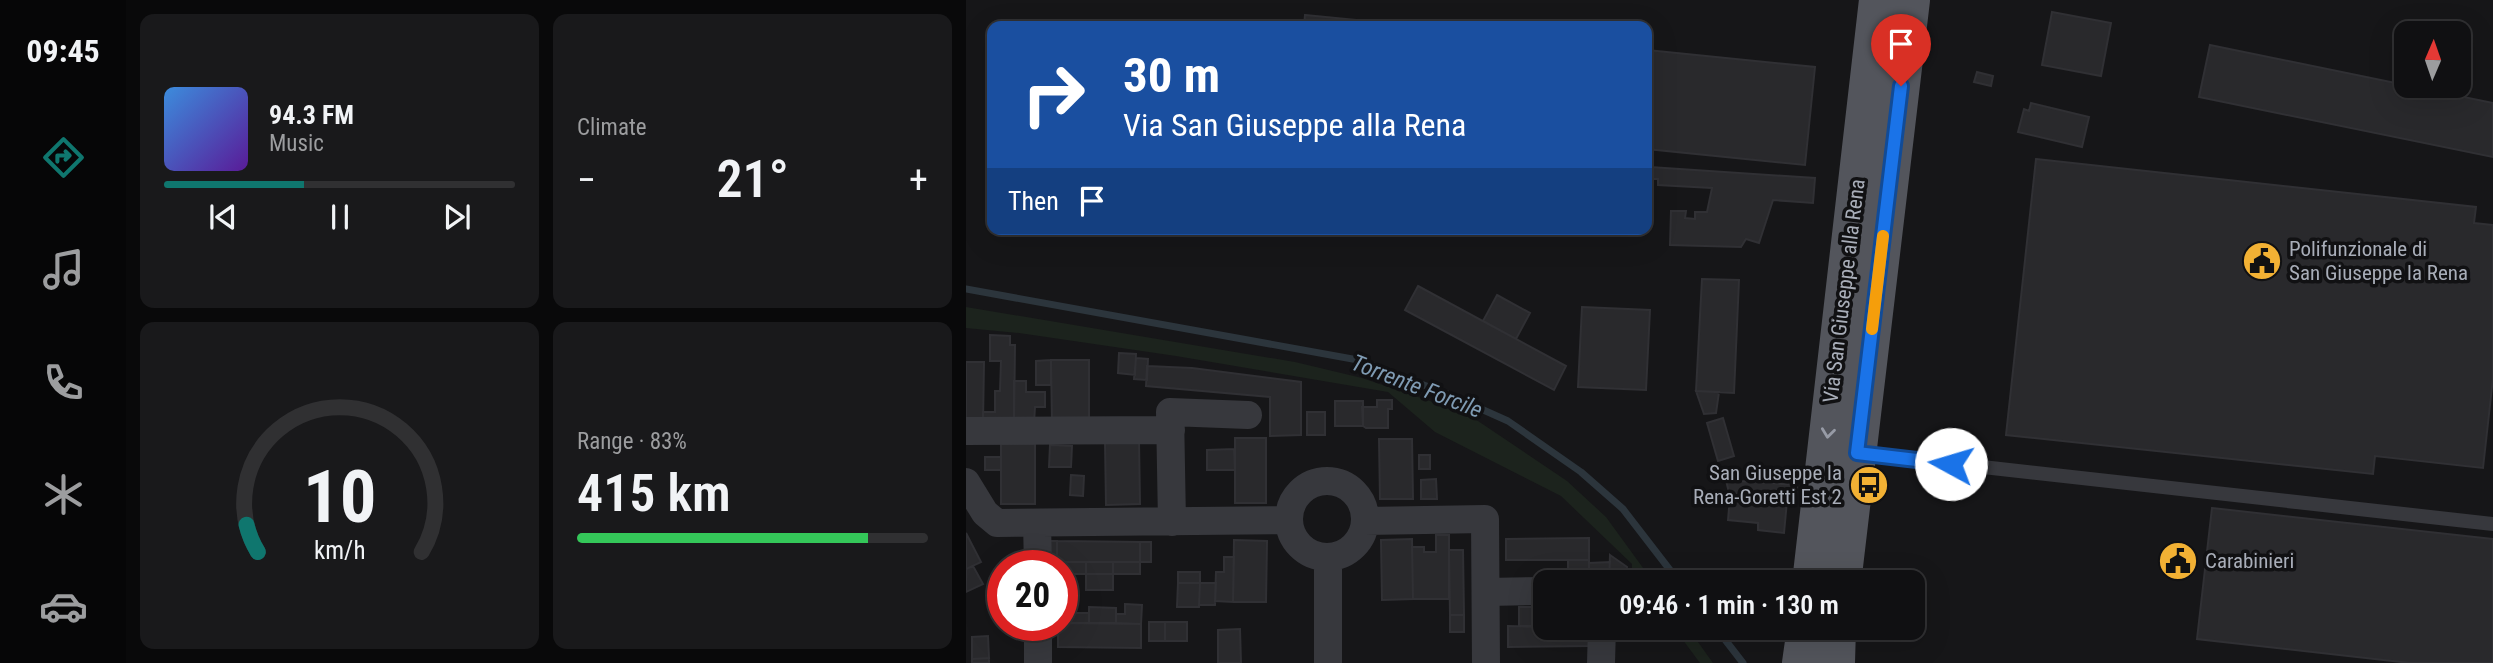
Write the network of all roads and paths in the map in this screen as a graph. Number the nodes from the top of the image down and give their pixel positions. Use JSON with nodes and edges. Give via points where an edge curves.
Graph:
{"nodes":[{"id":1,"x":1878,"y":0,"type":"edge"},
{"id":2,"x":1911,"y":0,"type":"edge"},
{"id":3,"x":1874,"y":174,"type":"junction"},
{"id":4,"x":1863,"y":266,"type":"junction"},
{"id":5,"x":1248,"y":415,"type":"dead end"},
{"id":6,"x":1171,"y":430,"type":"junction"},
{"id":7,"x":966,"y":431,"type":"edge"},
{"id":8,"x":1857,"y":453,"type":"junction"},
{"id":9,"x":966,"y":482,"type":"edge"},
{"id":10,"x":1289,"y":520,"type":"junction"},
{"id":11,"x":1365,"y":520,"type":"junction"},
{"id":12,"x":1171,"y":522,"type":"junction"},
{"id":13,"x":1037,"y":523,"type":"junction"},
{"id":14,"x":2493,"y":524,"type":"edge"},
{"id":15,"x":1038,"y":550,"type":"edge"},
{"id":16,"x":1328,"y":557,"type":"junction"},
{"id":17,"x":1813,"y":570,"type":"edge"},
{"id":18,"x":1844,"y":570,"type":"edge"},
{"id":19,"x":1533,"y":591,"type":"edge"},
{"id":20,"x":1486,"y":592,"type":"junction"},
{"id":21,"x":1601,"y":640,"type":"edge"},
{"id":22,"x":1804,"y":640,"type":"edge"},
{"id":23,"x":1837,"y":640,"type":"edge"},
{"id":24,"x":1038,"y":641,"type":"edge"},
{"id":25,"x":1038,"y":663,"type":"edge"},
{"id":26,"x":1328,"y":663,"type":"edge"},
{"id":27,"x":1486,"y":663,"type":"edge"},
{"id":28,"x":1601,"y":663,"type":"edge"},
{"id":29,"x":1801,"y":663,"type":"edge"},
{"id":30,"x":1836,"y":663,"type":"edge"}],
"edges":[{"from":1,"to":3,"type":"main road","name":"Via San Giuseppe alla Rena"},
{"from":2,"to":3,"type":"main road","name":"Via San Giuseppe alla Rena"},
{"from":3,"to":4,"type":"main road","name":"Via San Giuseppe alla Rena"},
{"from":4,"to":8,"type":"main road","name":"Via San Giuseppe alla Rena"},
{"from":4,"to":17,"type":"main road","name":"Via San Giuseppe alla Rena","one_way":true},
{"from":5,"to":6,"type":"street","via":[[1170,412]]},
{"from":6,"to":7,"type":"street"},
{"from":6,"to":12,"type":"street"},
{"from":8,"to":14,"type":"lane"},
{"from":8,"to":18,"type":"main road","name":"Via San Giuseppe alla Rena"},
{"from":9,"to":13,"type":"street","via":[[996,523]]},
{"from":10,"to":11,"type":"street","via":[[1290,508],[1304,488],[1328,481],[1350,489],[1359,499]]},
{"from":10,"to":12,"type":"street"},
{"from":10,"to":16,"type":"street","via":[[1291,532],[1306,551]]},
{"from":11,"to":16,"type":"street","via":[[1357,542]]},
{"from":11,"to":20,"type":"street","via":[[1485,519]]},
{"from":12,"to":13,"type":"street"},
{"from":13,"to":15,"type":"street"},
{"from":16,"to":26,"type":"street"},
{"from":19,"to":20,"type":"street"},
{"from":20,"to":27,"type":"street"},
{"from":21,"to":28,"type":"street"},
{"from":22,"to":29,"type":"main road"},
{"from":23,"to":30,"type":"main road"},
{"from":24,"to":25,"type":"street"}]}
